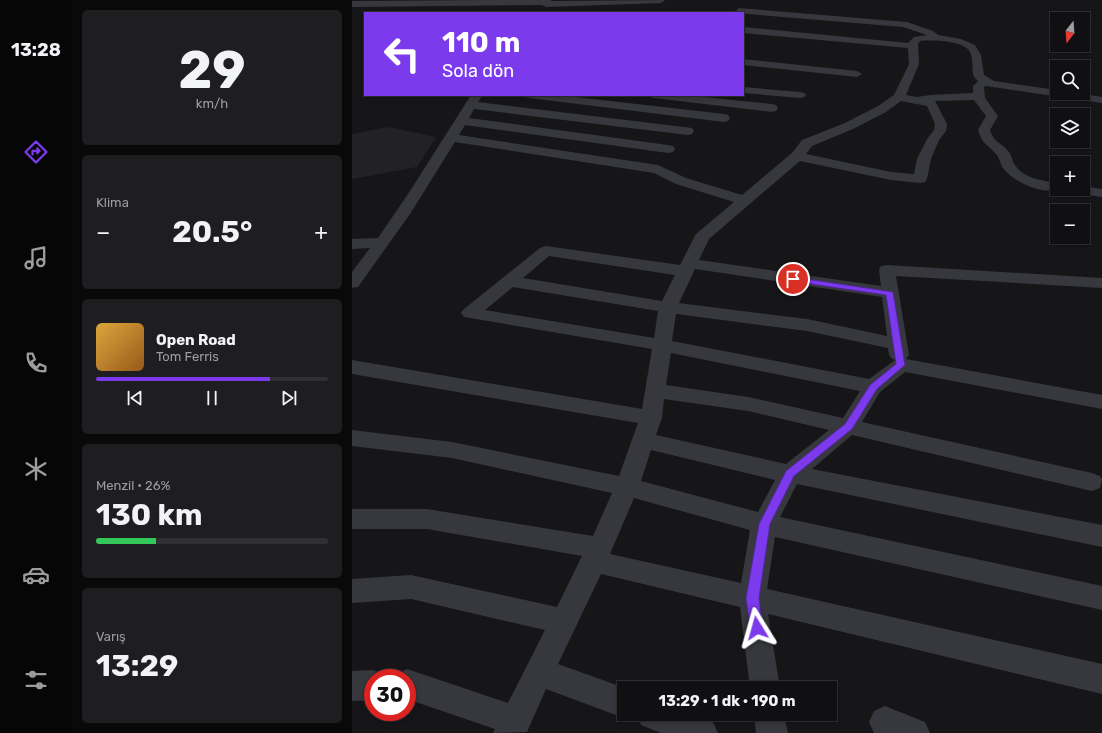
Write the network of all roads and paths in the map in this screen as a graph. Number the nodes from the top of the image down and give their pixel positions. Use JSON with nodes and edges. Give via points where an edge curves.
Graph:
{"nodes":[{"id":1,"x":661,"y":0,"type":"edge"},
{"id":2,"x":548,"y":2,"type":"edge"},
{"id":3,"x":576,"y":3,"type":"junction"},
{"id":4,"x":352,"y":4,"type":"edge"},
{"id":5,"x":751,"y":4,"type":"dead end"},
{"id":6,"x":626,"y":10,"type":"dead end"},
{"id":7,"x":552,"y":12,"type":"edge"},
{"id":8,"x":738,"y":12,"type":"edge"},
{"id":9,"x":744,"y":12,"type":"edge"},
{"id":10,"x":744,"y":20,"type":"edge"},
{"id":11,"x":810,"y":26,"type":"dead end"},
{"id":12,"x":744,"y":30,"type":"edge"},
{"id":13,"x":934,"y":37,"type":"junction"},
{"id":14,"x":750,"y":41,"type":"dead end"},
{"id":15,"x":914,"y":46,"type":"junction"},
{"id":16,"x":837,"y":49,"type":"dead end"},
{"id":17,"x":744,"y":62,"type":"edge"},
{"id":18,"x":857,"y":74,"type":"dead end"},
{"id":19,"x":986,"y":81,"type":"junction"},
{"id":20,"x":744,"y":90,"type":"edge"},
{"id":21,"x":800,"y":95,"type":"dead end"},
{"id":22,"x":537,"y":96,"type":"edge"},
{"id":23,"x":663,"y":96,"type":"edge"},
{"id":24,"x":978,"y":96,"type":"junction"},
{"id":25,"x":899,"y":97,"type":"junction"},
{"id":26,"x":474,"y":100,"type":"edge"},
{"id":27,"x":921,"y":100,"type":"junction"},
{"id":28,"x":1102,"y":100,"type":"edge"},
{"id":29,"x":772,"y":108,"type":"dead end"},
{"id":30,"x":724,"y":118,"type":"dead end"},
{"id":31,"x":462,"y":121,"type":"junction"},
{"id":32,"x":688,"y":131,"type":"dead end"},
{"id":33,"x":451,"y":138,"type":"junction"},
{"id":34,"x":668,"y":149,"type":"dead end"},
{"id":35,"x":797,"y":156,"type":"junction"},
{"id":36,"x":1050,"y":186,"type":"edge"},
{"id":37,"x":1090,"y":191,"type":"edge"},
{"id":38,"x":1102,"y":193,"type":"edge"},
{"id":39,"x":745,"y":201,"type":"junction"},
{"id":40,"x":383,"y":242,"type":"junction"},
{"id":41,"x":352,"y":244,"type":"edge"},
{"id":42,"x":687,"y":267,"type":"junction"},
{"id":43,"x":510,"y":281,"type":"junction"},
{"id":44,"x":352,"y":283,"type":"edge"},
{"id":45,"x":1102,"y":283,"type":"edge"},
{"id":46,"x":890,"y":293,"type":"junction"},
{"id":47,"x":668,"y":307,"type":"junction"},
{"id":48,"x":662,"y":345,"type":"junction"},
{"id":49,"x":899,"y":355,"type":"junction"},
{"id":50,"x":352,"y":366,"type":"edge"},
{"id":51,"x":873,"y":387,"type":"junction"},
{"id":52,"x":655,"y":391,"type":"junction"},
{"id":53,"x":1102,"y":402,"type":"edge"},
{"id":54,"x":651,"y":418,"type":"junction"},
{"id":55,"x":849,"y":426,"type":"junction"},
{"id":56,"x":352,"y":438,"type":"edge"},
{"id":57,"x":643,"y":440,"type":"junction"},
{"id":58,"x":790,"y":474,"type":"junction"},
{"id":59,"x":1092,"y":482,"type":"dead end"},
{"id":60,"x":627,"y":487,"type":"junction"},
{"id":61,"x":352,"y":519,"type":"edge"},
{"id":62,"x":764,"y":524,"type":"junction"},
{"id":63,"x":1102,"y":536,"type":"edge"},
{"id":64,"x":596,"y":554,"type":"junction"},
{"id":65,"x":352,"y":591,"type":"edge"},
{"id":66,"x":752,"y":598,"type":"junction"},
{"id":67,"x":1102,"y":598,"type":"edge"},
{"id":68,"x":564,"y":621,"type":"junction"},
{"id":69,"x":539,"y":672,"type":"junction"},
{"id":70,"x":1102,"y":679,"type":"edge"},
{"id":71,"x":764,"y":681,"type":"edge"},
{"id":72,"x":364,"y":685,"type":"edge"},
{"id":73,"x":352,"y":686,"type":"edge"},
{"id":74,"x":416,"y":688,"type":"edge"},
{"id":75,"x":617,"y":701,"type":"edge"},
{"id":76,"x":670,"y":721,"type":"edge"},
{"id":77,"x":770,"y":721,"type":"edge"},
{"id":78,"x":885,"y":722,"type":"dead end"},
{"id":79,"x":512,"y":727,"type":"edge"},
{"id":80,"x":702,"y":733,"type":"edge"},
{"id":81,"x":772,"y":733,"type":"edge"},
{"id":82,"x":914,"y":733,"type":"edge"}],
"edges":[{"from":1,"to":3,"type":"street"},
{"from":2,"to":3,"type":"street"},
{"from":2,"to":4,"type":"street"},
{"from":2,"to":7,"type":"street","via":[[540,11]]},
{"from":3,"to":6,"type":"street"},
{"from":5,"to":8,"type":"street"},
{"from":9,"to":13,"type":"street","via":[[904,24],[930,33]]},
{"from":10,"to":11,"type":"street"},
{"from":12,"to":15,"type":"street"},
{"from":13,"to":15,"type":"street","via":[[917,39]]},
{"from":13,"to":19,"type":"street","via":[[972,48],[979,77]]},
{"from":14,"to":16,"type":"street"},
{"from":15,"to":25,"type":"street","via":[[914,64]]},
{"from":17,"to":18,"type":"street"},
{"from":19,"to":24,"type":"street","via":[[979,86]]},
{"from":19,"to":28,"type":"street","via":[[1006,87]]},
{"from":20,"to":21,"type":"street"},
{"from":22,"to":30,"type":"street"},
{"from":23,"to":29,"type":"street"},
{"from":24,"to":27,"type":"street"},
{"from":24,"to":36,"type":"street","via":[[992,116],[984,130],[988,141],[1003,153],[1008,166],[1017,176],[1033,183]]},
{"from":25,"to":27,"type":"street"},
{"from":25,"to":35,"type":"street","via":[[849,126],[807,142]]},
{"from":26,"to":31,"type":"street"},
{"from":26,"to":32,"type":"street"},
{"from":27,"to":35,"type":"street","via":[[932,104],[941,124],[940,131],[933,138],[924,159],[920,179],[891,176]]},
{"from":31,"to":33,"type":"street"},
{"from":31,"to":34,"type":"street"},
{"from":33,"to":39,"type":"street","via":[[658,169],[681,181]]},
{"from":33,"to":40,"type":"street"},
{"from":35,"to":39,"type":"street"},
{"from":37,"to":38,"type":"street"},
{"from":39,"to":42,"type":"street","via":[[702,237]]},
{"from":40,"to":41,"type":"street"},
{"from":40,"to":44,"type":"street"},
{"from":42,"to":43,"type":"street","via":[[546,252]]},
{"from":42,"to":46,"type":"street"},
{"from":42,"to":47,"type":"street"},
{"from":43,"to":47,"type":"street"},
{"from":43,"to":48,"type":"street","via":[[470,313]]},
{"from":45,"to":46,"type":"street","via":[[887,270]]},
{"from":46,"to":49,"type":"street"},
{"from":47,"to":48,"type":"street"},
{"from":47,"to":49,"type":"street","via":[[807,325]]},
{"from":48,"to":51,"type":"street"},
{"from":48,"to":52,"type":"street"},
{"from":49,"to":51,"type":"street"},
{"from":49,"to":53,"type":"street"},
{"from":50,"to":54,"type":"street"},
{"from":51,"to":55,"type":"street"},
{"from":52,"to":54,"type":"street"},
{"from":52,"to":55,"type":"street","via":[[748,404]]},
{"from":54,"to":57,"type":"street"},
{"from":55,"to":58,"type":"street"},
{"from":55,"to":59,"type":"street"},
{"from":56,"to":60,"type":"street","via":[[452,450]]},
{"from":57,"to":58,"type":"street"},
{"from":57,"to":60,"type":"street"},
{"from":58,"to":62,"type":"street"},
{"from":58,"to":63,"type":"street"},
{"from":60,"to":62,"type":"street"},
{"from":60,"to":64,"type":"street"},
{"from":61,"to":64,"type":"street","via":[[427,519]]},
{"from":62,"to":66,"type":"street"},
{"from":62,"to":67,"type":"street"},
{"from":64,"to":66,"type":"street"},
{"from":64,"to":68,"type":"street"},
{"from":65,"to":68,"type":"street","via":[[411,587]]},
{"from":66,"to":70,"type":"street"},
{"from":66,"to":71,"type":"street"},
{"from":68,"to":69,"type":"street"},
{"from":69,"to":75,"type":"street"},
{"from":69,"to":79,"type":"street"},
{"from":72,"to":73,"type":"street"},
{"from":74,"to":79,"type":"street"},
{"from":76,"to":80,"type":"street"},
{"from":77,"to":81,"type":"street"},
{"from":78,"to":82,"type":"street"}]}
